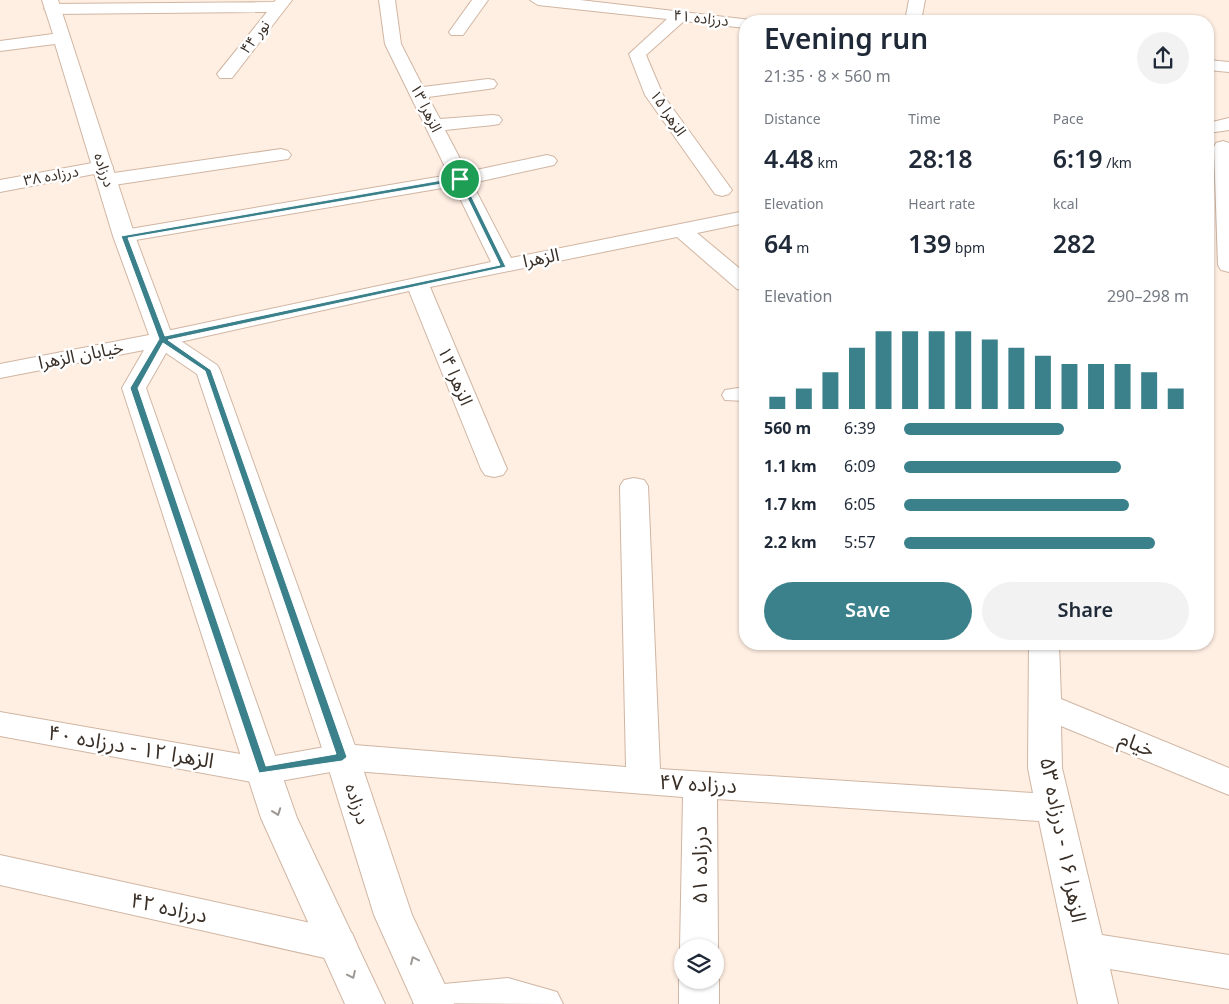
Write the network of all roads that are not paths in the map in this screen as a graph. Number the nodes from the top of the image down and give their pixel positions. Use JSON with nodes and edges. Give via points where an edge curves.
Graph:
{"nodes":[{"id":1,"x":387,"y":0,"type":"edge"},
{"id":2,"x":480,"y":0,"type":"edge"},
{"id":3,"x":538,"y":0,"type":"edge"},
{"id":4,"x":917,"y":0,"type":"edge"},
{"id":5,"x":282,"y":3,"type":"edge"},
{"id":6,"x":191,"y":4,"type":"edge"},
{"id":7,"x":609,"y":4,"type":"edge"},
{"id":8,"x":51,"y":5,"type":"edge"},
{"id":9,"x":914,"y":15,"type":"edge"},
{"id":10,"x":680,"y":16,"type":"junction"},
{"id":11,"x":739,"y":21,"type":"edge"},
{"id":12,"x":592,"y":22,"type":"dead end"},
{"id":13,"x":457,"y":32,"type":"dead end"},
{"id":14,"x":61,"y":38,"type":"junction"},
{"id":15,"x":0,"y":46,"type":"edge"},
{"id":16,"x":1214,"y":65,"type":"edge"},
{"id":17,"x":1229,"y":67,"type":"edge"},
{"id":18,"x":226,"y":74,"type":"dead end"},
{"id":19,"x":488,"y":84,"type":"dead end"},
{"id":20,"x":418,"y":93,"type":"junction"},
{"id":21,"x":493,"y":120,"type":"dead end"},
{"id":22,"x":1229,"y":124,"type":"edge"},
{"id":23,"x":434,"y":126,"type":"junction"},
{"id":24,"x":1214,"y":127,"type":"edge"},
{"id":25,"x":1223,"y":147,"type":"dead end"},
{"id":26,"x":281,"y":155,"type":"dead end"},
{"id":27,"x":547,"y":161,"type":"dead end"},
{"id":28,"x":105,"y":174,"type":"junction"},
{"id":29,"x":460,"y":179,"type":"junction"},
{"id":30,"x":0,"y":186,"type":"edge"},
{"id":31,"x":722,"y":190,"type":"dead end"},
{"id":32,"x":739,"y":218,"type":"edge"},
{"id":33,"x":681,"y":230,"type":"junction"},
{"id":34,"x":124,"y":236,"type":"junction"},
{"id":35,"x":1229,"y":265,"type":"edge"},
{"id":36,"x":504,"y":266,"type":"junction"},
{"id":37,"x":1214,"y":271,"type":"edge"},
{"id":38,"x":1229,"y":272,"type":"edge"},
{"id":39,"x":739,"y":279,"type":"edge"},
{"id":40,"x":417,"y":283,"type":"junction"},
{"id":41,"x":162,"y":339,"type":"junction"},
{"id":42,"x":0,"y":371,"type":"edge"},
{"id":43,"x":494,"y":469,"type":"dead end"},
{"id":44,"x":634,"y":486,"type":"dead end"},
{"id":45,"x":1044,"y":650,"type":"edge"},
{"id":46,"x":1045,"y":706,"type":"junction"},
{"id":47,"x":0,"y":724,"type":"edge"},
{"id":48,"x":342,"y":757,"type":"junction"},
{"id":49,"x":263,"y":771,"type":"junction"},
{"id":50,"x":643,"y":781,"type":"junction"},
{"id":51,"x":1229,"y":782,"type":"edge"},
{"id":52,"x":700,"y":783,"type":"junction"},
{"id":53,"x":1054,"y":808,"type":"junction"},
{"id":54,"x":0,"y":870,"type":"edge"},
{"id":55,"x":699,"y":939,"type":"edge"},
{"id":56,"x":338,"y":945,"type":"junction"},
{"id":57,"x":1085,"y":949,"type":"junction"},
{"id":58,"x":1229,"y":972,"type":"edge"},
{"id":59,"x":699,"y":989,"type":"edge"},
{"id":60,"x":434,"y":1003,"type":"edge"},
{"id":61,"x":365,"y":1004,"type":"edge"},
{"id":62,"x":543,"y":1004,"type":"edge"},
{"id":63,"x":699,"y":1004,"type":"edge"},
{"id":64,"x":1098,"y":1004,"type":"edge"}],
"edges":[{"from":1,"to":20,"type":"street","name":"الزهرا ۱۳","via":[[394,44]]},
{"from":2,"to":13,"type":"street"},
{"from":3,"to":7,"type":"street","name":"درزاده ۴۱"},
{"from":4,"to":9,"type":"street"},
{"from":5,"to":6,"type":"street"},
{"from":5,"to":18,"type":"street","name":"نور ۴۴"},
{"from":6,"to":8,"type":"street"},
{"from":7,"to":10,"type":"street","name":"درزاده ۴۱"},
{"from":7,"to":12,"type":"street"},
{"from":8,"to":14,"type":"street","name":"درزاده"},
{"from":10,"to":11,"type":"street","name":"درزاده ۴۱","via":[[712,13]]},
{"from":10,"to":31,"type":"street","name":"الزهرا ۱۵","via":[[637,54],[654,95]]},
{"from":14,"to":15,"type":"street"},
{"from":14,"to":28,"type":"street","name":"درزاده"},
{"from":16,"to":17,"type":"street"},
{"from":19,"to":20,"type":"street"},
{"from":20,"to":23,"type":"street","name":"الزهرا ۱۳"},
{"from":21,"to":23,"type":"street"},
{"from":22,"to":24,"type":"street"},
{"from":23,"to":29,"type":"street","name":"الزهرا ۱۳"},
{"from":25,"to":35,"type":"street"},
{"from":26,"to":28,"type":"street","name":"درزاده ۳۸"},
{"from":27,"to":29,"type":"street"},
{"from":28,"to":30,"type":"street","name":"درزاده ۳۸"},
{"from":28,"to":34,"type":"street","name":"درزاده"},
{"from":29,"to":34,"type":"street"},
{"from":29,"to":36,"type":"street","name":"الزهرا ۱۳"},
{"from":32,"to":33,"type":"street","name":"الزهرا"},
{"from":33,"to":36,"type":"street","name":"الزهرا"},
{"from":33,"to":39,"type":"street"},
{"from":34,"to":41,"type":"street","name":"درزاده"},
{"from":36,"to":40,"type":"street","name":"الزهرا"},
{"from":37,"to":38,"type":"street"},
{"from":40,"to":41,"type":"street","name":"الزهرا"},
{"from":40,"to":43,"type":"street","name":"الزهرا ۱۴"},
{"from":41,"to":42,"type":"street","name":"خیابان الزهرا"},
{"from":41,"to":48,"type":"street","name":"درزاده","via":[[208,370]]},
{"from":41,"to":49,"type":"street","via":[[134,388]]},
{"from":44,"to":50,"type":"street"},
{"from":45,"to":46,"type":"street","name":"الزهرا ۱۶ - درزاده ۵۳"},
{"from":46,"to":51,"type":"street","name":"خیام"},
{"from":46,"to":53,"type":"street","name":"الزهرا ۱۶ - درزاده ۵۳","via":[[1045,768]]},
{"from":47,"to":49,"type":"street","name":"الزهرا ۱۲ - درزاده ۴۰"},
{"from":48,"to":49,"type":"street","name":"درزاده ۴۷"},
{"from":48,"to":50,"type":"street","name":"درزاده ۴۷"},
{"from":60,"to":48,"type":"street","name":"درزاده","one_way":true,"via":[[393,914]]},
{"from":49,"to":56,"type":"street","one_way":true,"via":[[278,818]]},
{"from":50,"to":52,"type":"street","name":"درزاده ۴۷"},
{"from":52,"to":53,"type":"street","name":"درزاده ۴۷"},
{"from":52,"to":55,"type":"street","name":"درزاده ۵۱"},
{"from":53,"to":57,"type":"street","name":"الزهرا ۱۶ - درزاده ۵۳"},
{"from":54,"to":56,"type":"street","name":"درزاده ۴۲"},
{"from":56,"to":61,"type":"street","one_way":true},
{"from":57,"to":58,"type":"street"},
{"from":57,"to":64,"type":"street","name":"الزهرا ۱۶ - درزاده ۵۳"},
{"from":59,"to":63,"type":"street"},
{"from":60,"to":62,"type":"street","via":[[508,996]]}]}
